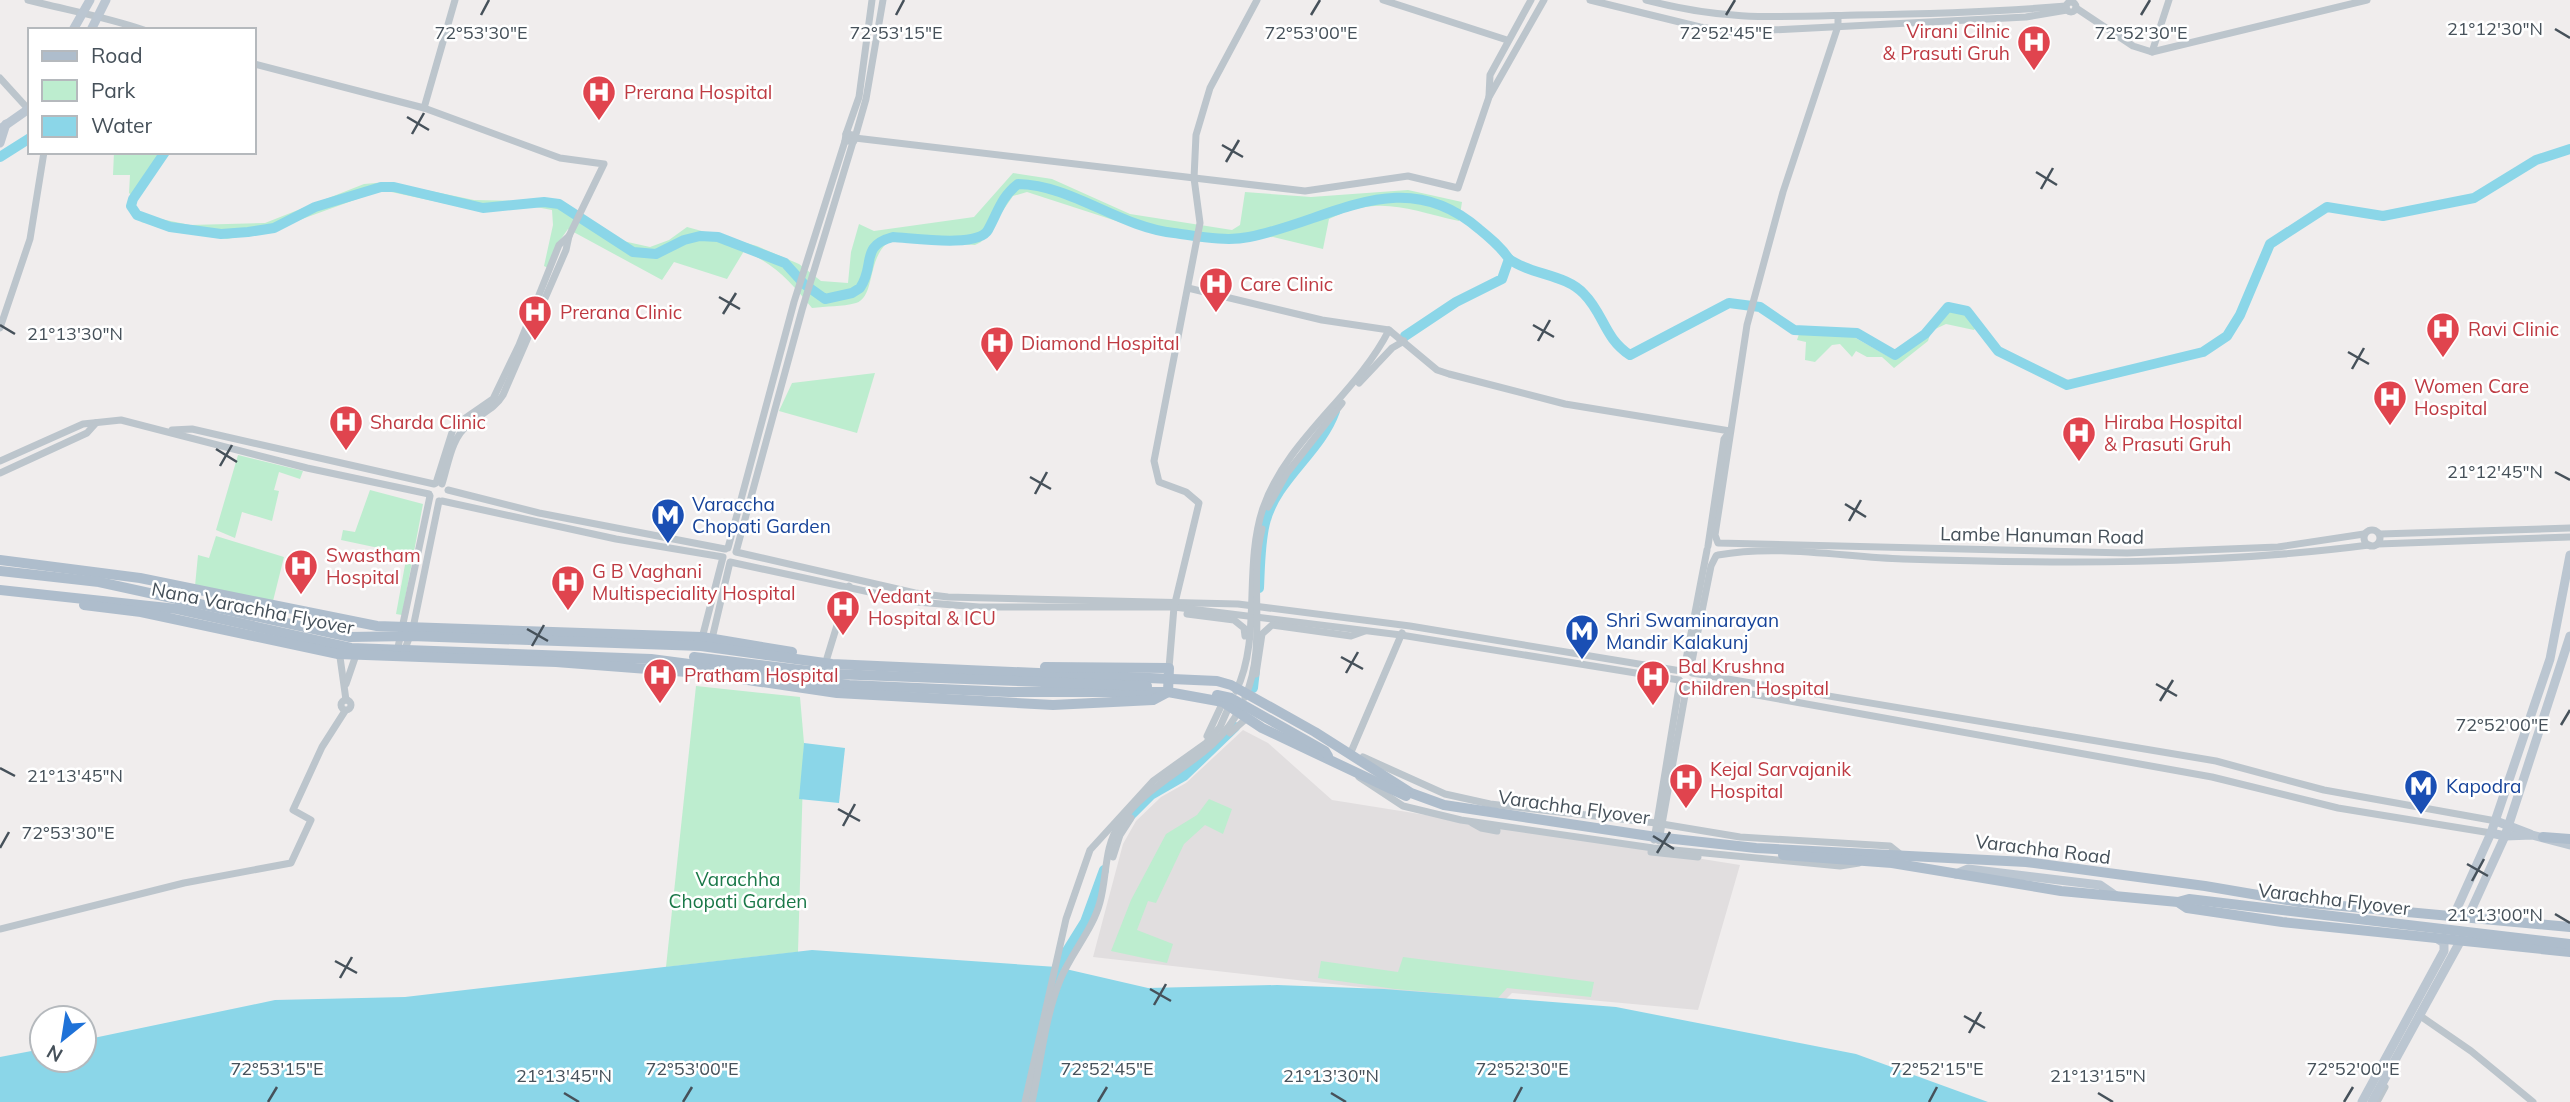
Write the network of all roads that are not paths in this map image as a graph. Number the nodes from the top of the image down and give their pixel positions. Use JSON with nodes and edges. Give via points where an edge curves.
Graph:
{"nodes":[{"id":1,"x":28,"y":0,"type":"edge"},
{"id":2,"x":455,"y":0,"type":"edge"},
{"id":3,"x":872,"y":0,"type":"edge"},
{"id":4,"x":883,"y":0,"type":"edge"},
{"id":5,"x":1257,"y":0,"type":"edge"},
{"id":6,"x":1383,"y":0,"type":"edge"},
{"id":7,"x":1531,"y":0,"type":"edge"},
{"id":8,"x":1544,"y":0,"type":"edge"},
{"id":9,"x":1590,"y":0,"type":"edge"},
{"id":10,"x":1646,"y":0,"type":"edge"},
{"id":11,"x":2169,"y":0,"type":"edge"},
{"id":12,"x":2367,"y":0,"type":"edge"},
{"id":13,"x":88,"y":1,"type":"edge"},
{"id":14,"x":108,"y":1,"type":"edge"},
{"id":15,"x":83,"y":14,"type":"junction"},
{"id":16,"x":98,"y":15,"type":"junction"},
{"id":17,"x":1838,"y":16,"type":"junction"},
{"id":18,"x":1903,"y":19,"type":"junction"},
{"id":19,"x":1838,"y":26,"type":"junction"},
{"id":20,"x":74,"y":28,"type":"edge"},
{"id":21,"x":92,"y":28,"type":"edge"},
{"id":22,"x":138,"y":28,"type":"edge"},
{"id":23,"x":1507,"y":40,"type":"junction"},
{"id":24,"x":2152,"y":52,"type":"junction"},
{"id":25,"x":256,"y":65,"type":"edge"},
{"id":26,"x":0,"y":78,"type":"edge"},
{"id":27,"x":1489,"y":97,"type":"junction"},
{"id":28,"x":424,"y":108,"type":"junction"},
{"id":29,"x":28,"y":109,"type":"edge"},
{"id":30,"x":28,"y":111,"type":"edge"},
{"id":31,"x":3,"y":126,"type":"edge"},
{"id":32,"x":850,"y":138,"type":"junction"},
{"id":33,"x":0,"y":144,"type":"edge"},
{"id":34,"x":44,"y":154,"type":"edge"},
{"id":35,"x":1194,"y":178,"type":"junction"},
{"id":36,"x":808,"y":272,"type":"junction"},
{"id":37,"x":1188,"y":288,"type":"junction"},
{"id":38,"x":0,"y":328,"type":"edge"},
{"id":39,"x":1389,"y":330,"type":"junction"},
{"id":40,"x":1404,"y":341,"type":"junction"},
{"id":41,"x":96,"y":423,"type":"junction"},
{"id":42,"x":168,"y":430,"type":"junction"},
{"id":43,"x":1730,"y":430,"type":"junction"},
{"id":44,"x":0,"y":461,"type":"edge"},
{"id":45,"x":3,"y":472,"type":"edge"},
{"id":46,"x":440,"y":485,"type":"junction"},
{"id":47,"x":430,"y":495,"type":"junction"},
{"id":48,"x":440,"y":501,"type":"junction"},
{"id":49,"x":2570,"y":528,"type":"edge"},
{"id":50,"x":2364,"y":534,"type":"junction"},
{"id":51,"x":2380,"y":534,"type":"junction"},
{"id":52,"x":2570,"y":537,"type":"edge"},
{"id":53,"x":1718,"y":543,"type":"junction"},
{"id":54,"x":2378,"y":544,"type":"junction"},
{"id":55,"x":2369,"y":545,"type":"junction"},
{"id":56,"x":1708,"y":548,"type":"junction"},
{"id":57,"x":728,"y":554,"type":"junction"},
{"id":58,"x":2570,"y":555,"type":"edge"},
{"id":59,"x":1717,"y":556,"type":"junction"},
{"id":60,"x":0,"y":560,"type":"edge"},
{"id":61,"x":0,"y":571,"type":"edge"},
{"id":62,"x":115,"y":575,"type":"junction"},
{"id":63,"x":140,"y":578,"type":"junction"},
{"id":64,"x":851,"y":578,"type":"junction"},
{"id":65,"x":99,"y":582,"type":"junction"},
{"id":66,"x":848,"y":589,"type":"junction"},
{"id":67,"x":0,"y":593,"type":"edge"},
{"id":68,"x":165,"y":597,"type":"junction"},
{"id":69,"x":107,"y":600,"type":"junction"},
{"id":70,"x":136,"y":603,"type":"junction"},
{"id":71,"x":178,"y":605,"type":"junction"},
{"id":72,"x":1176,"y":608,"type":"junction"},
{"id":73,"x":118,"y":609,"type":"junction"},
{"id":74,"x":347,"y":623,"type":"junction"},
{"id":75,"x":364,"y":625,"type":"junction"},
{"id":76,"x":1405,"y":626,"type":"junction"},
{"id":77,"x":409,"y":628,"type":"junction"},
{"id":78,"x":1366,"y":631,"type":"junction"},
{"id":79,"x":1401,"y":635,"type":"junction"},
{"id":80,"x":2570,"y":636,"type":"edge"},
{"id":81,"x":630,"y":639,"type":"junction"},
{"id":82,"x":706,"y":642,"type":"junction"},
{"id":83,"x":663,"y":644,"type":"junction"},
{"id":84,"x":338,"y":654,"type":"junction"},
{"id":85,"x":356,"y":655,"type":"junction"},
{"id":86,"x":1576,"y":655,"type":"junction"},
{"id":87,"x":399,"y":656,"type":"junction"},
{"id":88,"x":827,"y":657,"type":"junction"},
{"id":89,"x":1574,"y":665,"type":"junction"},
{"id":90,"x":1687,"y":671,"type":"junction"},
{"id":91,"x":1243,"y":678,"type":"junction"},
{"id":92,"x":1168,"y":681,"type":"junction"},
{"id":93,"x":1684,"y":682,"type":"junction"},
{"id":94,"x":1251,"y":683,"type":"junction"},
{"id":95,"x":346,"y":684,"type":"junction"},
{"id":96,"x":1223,"y":702,"type":"junction"},
{"id":97,"x":1247,"y":718,"type":"junction"},
{"id":98,"x":2016,"y":728,"type":"junction"},
{"id":99,"x":2013,"y":742,"type":"junction"},
{"id":100,"x":1344,"y":750,"type":"junction"},
{"id":101,"x":1329,"y":760,"type":"junction"},
{"id":102,"x":1347,"y":769,"type":"junction"},
{"id":103,"x":1410,"y":795,"type":"junction"},
{"id":104,"x":1552,"y":810,"type":"junction"},
{"id":105,"x":2496,"y":821,"type":"junction"},
{"id":106,"x":1473,"y":822,"type":"junction"},
{"id":107,"x":1659,"y":823,"type":"junction"},
{"id":108,"x":2509,"y":825,"type":"junction"},
{"id":109,"x":2491,"y":833,"type":"junction"},
{"id":110,"x":2505,"y":836,"type":"junction"},
{"id":111,"x":2538,"y":836,"type":"junction"},
{"id":112,"x":2570,"y":837,"type":"edge"},
{"id":113,"x":1548,"y":838,"type":"junction"},
{"id":114,"x":2570,"y":845,"type":"edge"},
{"id":115,"x":1656,"y":848,"type":"junction"},
{"id":116,"x":1900,"y":854,"type":"junction"},
{"id":117,"x":1839,"y":855,"type":"junction"},
{"id":118,"x":1758,"y":858,"type":"junction"},
{"id":119,"x":1866,"y":861,"type":"junction"},
{"id":120,"x":1081,"y":877,"type":"junction"},
{"id":121,"x":1104,"y":884,"type":"junction"},
{"id":122,"x":2183,"y":885,"type":"junction"},
{"id":123,"x":2460,"y":901,"type":"junction"},
{"id":124,"x":2178,"y":902,"type":"junction"},
{"id":125,"x":2227,"y":902,"type":"junction"},
{"id":126,"x":2387,"y":910,"type":"junction"},
{"id":127,"x":2470,"y":911,"type":"junction"},
{"id":128,"x":2454,"y":915,"type":"junction"},
{"id":129,"x":0,"y":929,"type":"edge"},
{"id":130,"x":2569,"y":931,"type":"edge"},
{"id":131,"x":2384,"y":933,"type":"junction"},
{"id":132,"x":2436,"y":938,"type":"junction"},
{"id":133,"x":2461,"y":940,"type":"junction"},
{"id":134,"x":2568,"y":949,"type":"edge"},
{"id":135,"x":2449,"y":953,"type":"junction"},
{"id":136,"x":2419,"y":1015,"type":"junction"},
{"id":137,"x":2401,"y":1048,"type":"junction"},
{"id":138,"x":1025,"y":1102,"type":"edge"},
{"id":139,"x":1032,"y":1102,"type":"edge"},
{"id":140,"x":2362,"y":1102,"type":"edge"},
{"id":141,"x":2372,"y":1102,"type":"edge"},
{"id":142,"x":2377,"y":1102,"type":"edge"},
{"id":143,"x":2533,"y":1102,"type":"edge"}],
"edges":[{"from":1,"to":15,"type":"street"},
{"from":2,"to":28,"type":"street"},
{"from":3,"to":32,"type":"street"},
{"from":4,"to":32,"type":"street","via":[[866,99]]},
{"from":5,"to":35,"type":"street","via":[[1210,88],[1196,135]]},
{"from":6,"to":23,"type":"street"},
{"from":7,"to":23,"type":"street"},
{"from":8,"to":27,"type":"street"},
{"from":9,"to":19,"type":"street","via":[[1732,32]]},
{"from":10,"to":17,"type":"street","via":[[1728,17]]},
{"from":11,"to":24,"type":"street"},
{"from":12,"to":24,"type":"street"},
{"from":13,"to":15,"type":"main road"},
{"from":14,"to":16,"type":"main road"},
{"from":15,"to":16,"type":"street"},
{"from":15,"to":20,"type":"main road"},
{"from":16,"to":21,"type":"main road"},
{"from":16,"to":22,"type":"street"},
{"from":17,"to":18,"type":"street"},
{"from":17,"to":19,"type":"street"},
{"from":18,"to":19,"type":"street"},
{"from":18,"to":24,"type":"street","via":[[2066,8],[2072,2],[2140,50]]},
{"from":19,"to":43,"type":"street","via":[[1783,192],[1747,325]]},
{"from":23,"to":27,"type":"street","via":[[1490,75]]},
{"from":25,"to":28,"type":"street"},
{"from":26,"to":29,"type":"street"},
{"from":27,"to":35,"type":"street","via":[[1458,188],[1408,176],[1305,191]]},
{"from":28,"to":46,"type":"street","via":[[560,158],[604,163],[570,234],[559,245],[493,399],[450,431]]},
{"from":30,"to":31,"type":"main road"},
{"from":31,"to":33,"type":"main road"},
{"from":32,"to":35,"type":"street"},
{"from":32,"to":36,"type":"street"},
{"from":34,"to":38,"type":"street","via":[[30,239]]},
{"from":35,"to":37,"type":"street","via":[[1200,223]]},
{"from":36,"to":57,"type":"street","via":[[802,310]]},
{"from":36,"to":57,"type":"street","via":[[793,302]]},
{"from":37,"to":39,"type":"street","via":[[1322,320]]},
{"from":37,"to":72,"type":"street","via":[[1154,461],[1159,482],[1186,492],[1199,503]]},
{"from":39,"to":40,"type":"street"},
{"from":39,"to":91,"type":"street","via":[[1373,357],[1282,470],[1264,507],[1251,566]]},
{"from":40,"to":43,"type":"street","via":[[1437,370],[1449,374],[1568,405]]},
{"from":40,"to":94,"type":"street","via":[[1372,366],[1287,473],[1269,506],[1261,535]]},
{"from":41,"to":42,"type":"street","via":[[121,419]]},
{"from":41,"to":44,"type":"street","via":[[83,424]]},
{"from":41,"to":45,"type":"street","via":[[87,433]]},
{"from":42,"to":46,"type":"street","via":[[192,429]]},
{"from":42,"to":47,"type":"street","via":[[191,440]]},
{"from":43,"to":53,"type":"street","via":[[1715,536]]},
{"from":43,"to":56,"type":"street","via":[[1724,439]]},
{"from":44,"to":45,"type":"street"},
{"from":46,"to":47,"type":"street"},
{"from":46,"to":48,"type":"street"},
{"from":46,"to":57,"type":"street","via":[[539,513]]},
{"from":47,"to":48,"type":"street"},
{"from":47,"to":77,"type":"street"},
{"from":48,"to":57,"type":"street","via":[[616,540]]},
{"from":48,"to":77,"type":"street"},
{"from":49,"to":51,"type":"street"},
{"from":50,"to":51,"type":"street","name":"Lambe Hanuman Road","via":[[2373,529]]},
{"from":50,"to":53,"type":"street","name":"Lambe Hanuman Road","via":[[2278,547],[2127,553]]},
{"from":50,"to":55,"type":"street"},
{"from":51,"to":54,"type":"street"},
{"from":52,"to":54,"type":"street"},
{"from":53,"to":56,"type":"street","name":"Lambe Hanuman Road"},
{"from":53,"to":59,"type":"street","via":[[1722,549]]},
{"from":54,"to":55,"type":"street"},
{"from":55,"to":59,"type":"street","via":[[2206,561],[1904,559],[1790,553]]},
{"from":56,"to":59,"type":"street"},
{"from":56,"to":90,"type":"street"},
{"from":57,"to":64,"type":"street"},
{"from":57,"to":66,"type":"street"},
{"from":57,"to":82,"type":"street"},
{"from":58,"to":105,"type":"main road","via":[[2550,659]]},
{"from":59,"to":90,"type":"street"},
{"from":60,"to":62,"type":"main road"},
{"from":61,"to":65,"type":"main road","name":"Nana Varachha Flyover"},
{"from":62,"to":63,"type":"main road"},
{"from":62,"to":65,"type":"main road"},
{"from":63,"to":68,"type":"main road"},
{"from":63,"to":74,"type":"main road"},
{"from":64,"to":66,"type":"street"},
{"from":64,"to":72,"type":"street","via":[[948,597]]},
{"from":65,"to":68,"type":"main road","name":"Nana Varachha Flyover"},
{"from":66,"to":72,"type":"street","via":[[950,606]]},
{"from":66,"to":88,"type":"street"},
{"from":67,"to":69,"type":"main road","name":"Nana Varachha Flyover"},
{"from":67,"to":73,"type":"main road"},
{"from":68,"to":71,"type":"main road","name":"Nana Varachha Flyover"},
{"from":69,"to":70,"type":"main road","name":"Nana Varachha Flyover"},
{"from":69,"to":73,"type":"main road"},
{"from":70,"to":71,"type":"main road","name":"Nana Varachha Flyover"},
{"from":70,"to":73,"type":"main road"},
{"from":71,"to":81,"type":"main road","name":"Nana Varachha Flyover","via":[[350,637],[603,644]]},
{"from":71,"to":92,"type":"main road","name":"Nana Varachha Flyover","via":[[351,648],[651,659],[849,685],[1031,693]]},
{"from":72,"to":76,"type":"street","via":[[1238,604]]},
{"from":72,"to":78,"type":"street"},
{"from":72,"to":91,"type":"street","via":[[1240,623],[1245,635]]},
{"from":72,"to":92,"type":"street"},
{"from":73,"to":84,"type":"main road"},
{"from":74,"to":75,"type":"main road"},
{"from":74,"to":84,"type":"street"},
{"from":75,"to":77,"type":"main road"},
{"from":75,"to":85,"type":"street"},
{"from":76,"to":79,"type":"street"},
{"from":76,"to":86,"type":"street"},
{"from":77,"to":81,"type":"main road"},
{"from":77,"to":87,"type":"street"},
{"from":78,"to":79,"type":"street"},
{"from":78,"to":94,"type":"street","via":[[1351,636],[1272,625],[1262,634],[1256,678]]},
{"from":79,"to":89,"type":"street"},
{"from":79,"to":100,"type":"street"},
{"from":80,"to":108,"type":"main road"},
{"from":81,"to":82,"type":"main road"},
{"from":81,"to":83,"type":"main road"},
{"from":82,"to":83,"type":"main road"},
{"from":82,"to":88,"type":"main road"},
{"from":82,"to":92,"type":"main road","via":[[832,664]]},
{"from":83,"to":92,"type":"main road","via":[[673,650],[849,670]]},
{"from":84,"to":85,"type":"main road"},
{"from":84,"to":95,"type":"street"},
{"from":85,"to":87,"type":"main road"},
{"from":85,"to":95,"type":"street"},
{"from":86,"to":89,"type":"street"},
{"from":86,"to":90,"type":"street"},
{"from":87,"to":92,"type":"main road","via":[[555,662],[700,673],[837,693],[1053,705],[1153,700]]},
{"from":88,"to":92,"type":"main road"},
{"from":89,"to":93,"type":"street"},
{"from":90,"to":93,"type":"street"},
{"from":90,"to":93,"type":"street"},
{"from":90,"to":98,"type":"street"},
{"from":91,"to":120,"type":"street","via":[[1220,727],[1206,743],[1153,781],[1098,837]]},
{"from":92,"to":96,"type":"main road"},
{"from":92,"to":100,"type":"main road","via":[[1226,689],[1329,748]]},
{"from":92,"to":100,"type":"main road","via":[[1231,685]]},
{"from":92,"to":101,"type":"main road","via":[[1228,697],[1325,751]]},
{"from":93,"to":99,"type":"street"},
{"from":93,"to":107,"type":"street"},
{"from":94,"to":121,"type":"street","via":[[1230,729],[1152,789],[1119,825],[1111,841]]},
{"from":95,"to":129,"type":"street","via":[[351,707],[322,747],[293,810],[311,820],[291,863],[184,883]]},
{"from":96,"to":97,"type":"main road"},
{"from":96,"to":120,"type":"street","via":[[1202,742],[1149,779],[1095,835],[1081,861]]},
{"from":97,"to":101,"type":"main road"},
{"from":97,"to":121,"type":"street","via":[[1156,790],[1129,820]]},
{"from":98,"to":99,"type":"street"},
{"from":98,"to":105,"type":"street","via":[[2216,761],[2324,790]]},
{"from":99,"to":109,"type":"street","via":[[2212,777],[2338,808]]},
{"from":100,"to":103,"type":"main road","name":"Varachha Flyover"},
{"from":100,"to":104,"type":"street","via":[[1445,794]]},
{"from":101,"to":102,"type":"main road","name":"Varachha Flyover"},
{"from":102,"to":103,"type":"main road","name":"Varachha Flyover"},
{"from":102,"to":106,"type":"street","via":[[1403,806]]},
{"from":103,"to":117,"type":"main road","name":"Varachha Flyover","via":[[1444,810],[1535,825],[1756,853]]},
{"from":104,"to":107,"type":"street"},
{"from":104,"to":113,"type":"street"},
{"from":105,"to":108,"type":"main road"},
{"from":105,"to":109,"type":"main road"},
{"from":106,"to":113,"type":"street","via":[[1480,828]]},
{"from":106,"to":115,"type":"street"},
{"from":107,"to":115,"type":"street"},
{"from":107,"to":116,"type":"street","via":[[1740,837],[1890,846]]},
{"from":108,"to":110,"type":"main road"},
{"from":108,"to":111,"type":"main road"},
{"from":109,"to":110,"type":"main road"},
{"from":109,"to":123,"type":"main road"},
{"from":110,"to":111,"type":"main road"},
{"from":110,"to":127,"type":"main road"},
{"from":111,"to":112,"type":"main road"},
{"from":111,"to":114,"type":"main road"},
{"from":113,"to":118,"type":"street","via":[[1674,855]]},
{"from":115,"to":118,"type":"street"},
{"from":116,"to":117,"type":"main road","name":"Varachha Flyover"},
{"from":116,"to":122,"type":"main road","name":"Varachha Road","via":[[2026,862]]},
{"from":117,"to":119,"type":"main road","name":"Varachha Flyover"},
{"from":118,"to":119,"type":"street","via":[[1840,866]]},
{"from":119,"to":124,"type":"main road","name":"Varachha Flyover"},
{"from":120,"to":138,"type":"street","via":[[1066,919]]},
{"from":121,"to":139,"type":"street","via":[[1100,904],[1062,977],[1051,1010]]},
{"from":122,"to":125,"type":"main road","name":"Varachha Flyover"},
{"from":122,"to":126,"type":"main road"},
{"from":123,"to":127,"type":"main road"},
{"from":123,"to":128,"type":"main road"},
{"from":124,"to":125,"type":"main road","name":"Varachha Flyover"},
{"from":124,"to":131,"type":"main road","via":[[2228,915]]},
{"from":125,"to":130,"type":"main road","name":"Varachha Flyover"},
{"from":125,"to":134,"type":"main road","name":"Varachha Flyover"},
{"from":126,"to":128,"type":"main road"},
{"from":126,"to":131,"type":"main road","via":[[2377,919]]},
{"from":127,"to":128,"type":"main road"},
{"from":127,"to":130,"type":"main road"},
{"from":130,"to":134,"type":"main road"},
{"from":131,"to":132,"type":"main road"},
{"from":132,"to":133,"type":"main road"},
{"from":132,"to":135,"type":"main road"},
{"from":133,"to":134,"type":"main road"},
{"from":133,"to":135,"type":"main road"},
{"from":135,"to":136,"type":"main road"},
{"from":135,"to":140,"type":"main road"},
{"from":136,"to":137,"type":"main road"},
{"from":136,"to":143,"type":"street"},
{"from":137,"to":141,"type":"main road"},
{"from":137,"to":142,"type":"street","via":[[2399,1062]]}]}
